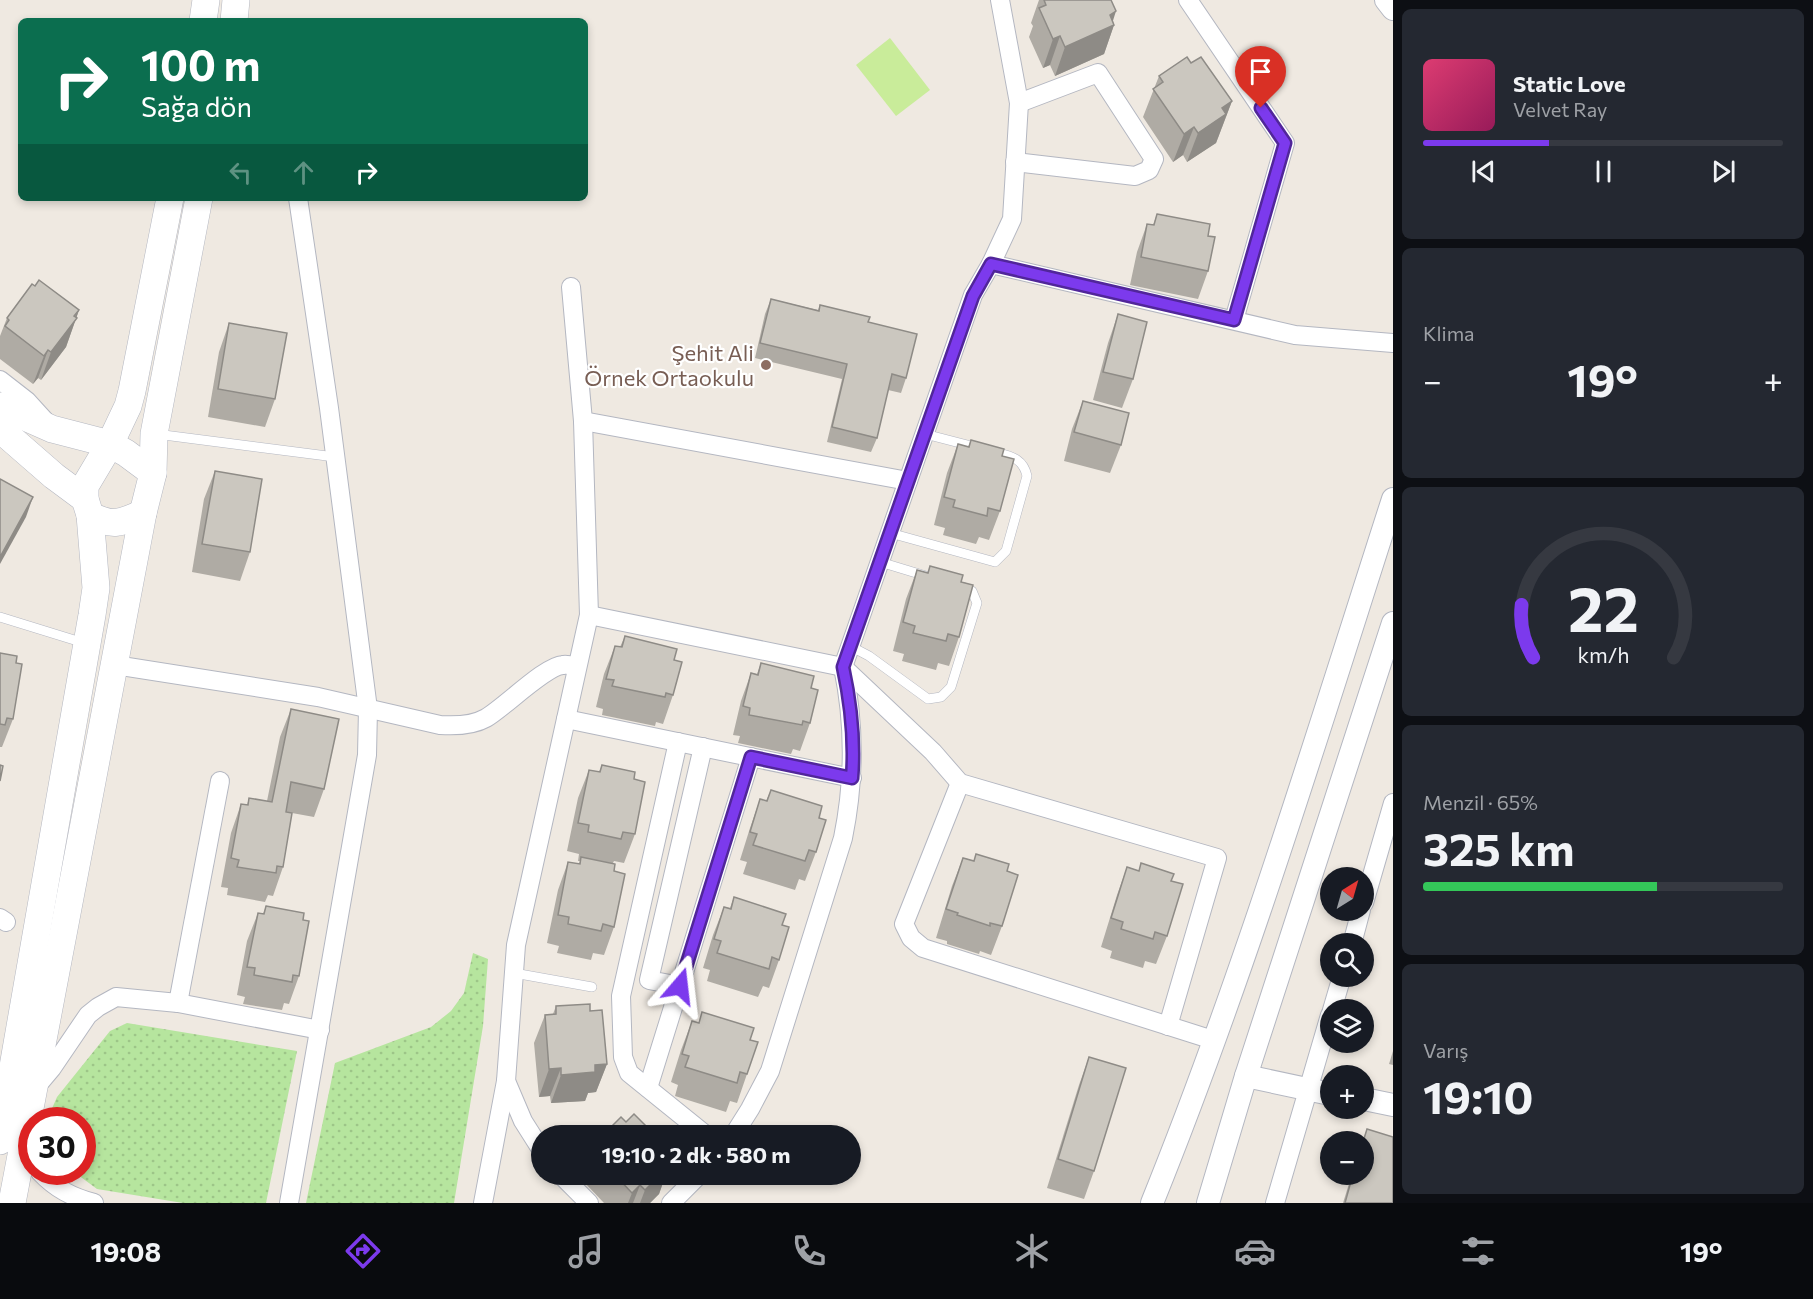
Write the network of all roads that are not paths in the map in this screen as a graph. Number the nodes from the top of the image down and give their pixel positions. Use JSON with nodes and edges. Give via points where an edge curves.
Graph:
{"nodes":[{"id":1,"x":207,"y":0,"type":"edge"},
{"id":2,"x":236,"y":0,"type":"edge"},
{"id":3,"x":1000,"y":0,"type":"edge"},
{"id":4,"x":1188,"y":0,"type":"edge"},
{"id":5,"x":1386,"y":0,"type":"edge"},
{"id":6,"x":1393,"y":9,"type":"edge"},
{"id":7,"x":204,"y":18,"type":"edge"},
{"id":8,"x":234,"y":18,"type":"edge"},
{"id":9,"x":1019,"y":103,"type":"junction"},
{"id":10,"x":1015,"y":162,"type":"junction"},
{"id":11,"x":169,"y":201,"type":"edge"},
{"id":12,"x":198,"y":201,"type":"edge"},
{"id":13,"x":298,"y":201,"type":"edge"},
{"id":14,"x":991,"y":264,"type":"junction"},
{"id":15,"x":570,"y":287,"type":"dead end"},
{"id":16,"x":1234,"y":320,"type":"junction"},
{"id":17,"x":1393,"y":343,"type":"edge"},
{"id":18,"x":0,"y":380,"type":"edge"},
{"id":19,"x":0,"y":406,"type":"edge"},
{"id":20,"x":583,"y":421,"type":"junction"},
{"id":21,"x":0,"y":429,"type":"edge"},
{"id":22,"x":52,"y":429,"type":"junction"},
{"id":23,"x":154,"y":434,"type":"junction"},
{"id":24,"x":925,"y":434,"type":"junction"},
{"id":25,"x":110,"y":444,"type":"junction"},
{"id":26,"x":335,"y":457,"type":"junction"},
{"id":27,"x":153,"y":473,"type":"junction"},
{"id":28,"x":908,"y":481,"type":"junction"},
{"id":29,"x":1393,"y":499,"type":"edge"},
{"id":30,"x":87,"y":507,"type":"junction"},
{"id":31,"x":143,"y":513,"type":"junction"},
{"id":32,"x":890,"y":533,"type":"junction"},
{"id":33,"x":880,"y":562,"type":"junction"},
{"id":34,"x":936,"y":579,"type":"edge"},
{"id":35,"x":958,"y":585,"type":"edge"},
{"id":36,"x":589,"y":615,"type":"junction"},
{"id":37,"x":0,"y":617,"type":"edge"},
{"id":38,"x":1393,"y":624,"type":"edge"},
{"id":39,"x":87,"y":644,"type":"junction"},
{"id":40,"x":850,"y":646,"type":"junction"},
{"id":41,"x":115,"y":665,"type":"junction"},
{"id":42,"x":577,"y":667,"type":"junction"},
{"id":43,"x":843,"y":667,"type":"junction"},
{"id":44,"x":368,"y":709,"type":"junction"},
{"id":45,"x":566,"y":719,"type":"junction"},
{"id":46,"x":678,"y":742,"type":"junction"},
{"id":47,"x":703,"y":747,"type":"junction"},
{"id":48,"x":751,"y":757,"type":"junction"},
{"id":49,"x":852,"y":778,"type":"junction"},
{"id":50,"x":220,"y":782,"type":"dead end"},
{"id":51,"x":960,"y":783,"type":"junction"},
{"id":52,"x":1393,"y":803,"type":"edge"},
{"id":53,"x":1374,"y":869,"type":"edge"},
{"id":54,"x":514,"y":973,"type":"junction"},
{"id":55,"x":680,"y":986,"type":"junction"},
{"id":56,"x":592,"y":987,"type":"dead end"},
{"id":57,"x":178,"y":1003,"type":"junction"},
{"id":58,"x":1168,"y":1026,"type":"junction"},
{"id":59,"x":320,"y":1030,"type":"junction"},
{"id":60,"x":1213,"y":1040,"type":"junction"},
{"id":61,"x":1320,"y":1049,"type":"edge"},
{"id":62,"x":1246,"y":1076,"type":"junction"},
{"id":63,"x":506,"y":1081,"type":"junction"},
{"id":64,"x":35,"y":1088,"type":"junction"},
{"id":65,"x":648,"y":1088,"type":"junction"},
{"id":66,"x":1308,"y":1090,"type":"junction"},
{"id":67,"x":1320,"y":1092,"type":"edge"},
{"id":68,"x":1374,"y":1102,"type":"edge"},
{"id":69,"x":1393,"y":1105,"type":"edge"},
{"id":70,"x":693,"y":1125,"type":"edge"},
{"id":71,"x":740,"y":1125,"type":"edge"},
{"id":72,"x":531,"y":1133,"type":"edge"},
{"id":73,"x":12,"y":1137,"type":"edge"},
{"id":74,"x":52,"y":1185,"type":"edge"},
{"id":75,"x":571,"y":1185,"type":"edge"},
{"id":76,"x":689,"y":1185,"type":"edge"},
{"id":77,"x":12,"y":1203,"type":"edge"},
{"id":78,"x":94,"y":1203,"type":"edge"},
{"id":79,"x":289,"y":1203,"type":"edge"},
{"id":80,"x":483,"y":1203,"type":"edge"},
{"id":81,"x":589,"y":1203,"type":"edge"},
{"id":82,"x":671,"y":1203,"type":"edge"},
{"id":83,"x":1152,"y":1203,"type":"edge"},
{"id":84,"x":1208,"y":1203,"type":"edge"},
{"id":85,"x":1275,"y":1203,"type":"edge"}],
"edges":[{"from":1,"to":7,"type":"main road"},
{"from":2,"to":8,"type":"main road"},
{"from":3,"to":9,"type":"street"},
{"from":4,"to":16,"type":"street","via":[[1285,143]]},
{"from":5,"to":6,"type":"street"},
{"from":9,"to":10,"type":"street"},
{"from":9,"to":10,"type":"street","via":[[1098,73],[1154,159],[1149,170],[1136,176]]},
{"from":10,"to":14,"type":"street","via":[[1012,219]]},
{"from":11,"to":25,"type":"main road","via":[[132,391]]},
{"from":12,"to":23,"type":"main road"},
{"from":13,"to":26,"type":"street"},
{"from":14,"to":16,"type":"street"},
{"from":14,"to":24,"type":"street","via":[[973,296]]},
{"from":15,"to":20,"type":"street"},
{"from":16,"to":17,"type":"street","via":[[1295,334]]},
{"from":18,"to":22,"type":"street","via":[[27,400]]},
{"from":19,"to":22,"type":"main road"},
{"from":20,"to":28,"type":"street"},
{"from":20,"to":36,"type":"street"},
{"from":21,"to":30,"type":"main road"},
{"from":22,"to":25,"type":"main road"},
{"from":23,"to":26,"type":"lane"},
{"from":23,"to":27,"type":"main road"},
{"from":24,"to":28,"type":"street"},
{"from":24,"to":32,"type":"lane","via":[[1016,457],[1024,467],[1027,476],[1006,551],[995,562]]},
{"from":25,"to":27,"type":"main road"},
{"from":25,"to":30,"type":"main road","via":[[85,486]]},
{"from":26,"to":44,"type":"street"},
{"from":27,"to":31,"type":"main road"},
{"from":28,"to":32,"type":"street"},
{"from":29,"to":60,"type":"street","via":[[1273,871]]},
{"from":30,"to":31,"type":"main road","via":[[102,522],[126,521]]},
{"from":30,"to":39,"type":"main road","via":[[96,588]]},
{"from":31,"to":41,"type":"main road"},
{"from":32,"to":33,"type":"street"},
{"from":33,"to":34,"type":"lane"},
{"from":33,"to":40,"type":"street"},
{"from":35,"to":40,"type":"lane","via":[[972,591],[977,603],[951,687],[941,697],[928,699]]},
{"from":36,"to":42,"type":"street"},
{"from":36,"to":43,"type":"street"},
{"from":37,"to":39,"type":"lane"},
{"from":38,"to":62,"type":"street"},
{"from":39,"to":73,"type":"main road"},
{"from":40,"to":43,"type":"street"},
{"from":41,"to":44,"type":"street","via":[[318,697]]},
{"from":41,"to":64,"type":"main road"},
{"from":42,"to":44,"type":"street","via":[[562,665],[549,670],[508,704],[484,719],[466,724],[440,725]]},
{"from":42,"to":45,"type":"street"},
{"from":43,"to":49,"type":"street","via":[[852,726]]},
{"from":43,"to":51,"type":"street","via":[[933,752]]},
{"from":44,"to":59,"type":"street","via":[[366,755]]},
{"from":45,"to":46,"type":"street"},
{"from":45,"to":54,"type":"street","via":[[516,945]]},
{"from":46,"to":47,"type":"street"},
{"from":46,"to":65,"type":"street","via":[[621,996],[624,1063],[629,1073]]},
{"from":47,"to":48,"type":"street"},
{"from":47,"to":55,"type":"street","via":[[649,980]]},
{"from":48,"to":49,"type":"street"},
{"from":48,"to":55,"type":"street"},
{"from":49,"to":71,"type":"street","via":[[843,838],[770,1071]]},
{"from":50,"to":57,"type":"street"},
{"from":51,"to":58,"type":"street","via":[[904,924],[911,938],[923,948]]},
{"from":51,"to":58,"type":"street","via":[[1217,858]]},
{"from":52,"to":53,"type":"street"},
{"from":54,"to":56,"type":"lane"},
{"from":54,"to":63,"type":"street"},
{"from":55,"to":65,"type":"street"},
{"from":57,"to":59,"type":"street"},
{"from":57,"to":64,"type":"street","via":[[116,997],[106,1001],[80,1024]]},
{"from":58,"to":60,"type":"street"},
{"from":59,"to":79,"type":"street"},
{"from":60,"to":83,"type":"street"},
{"from":61,"to":66,"type":"street"},
{"from":62,"to":66,"type":"street"},
{"from":62,"to":84,"type":"street"},
{"from":63,"to":72,"type":"street"},
{"from":63,"to":80,"type":"street"},
{"from":64,"to":73,"type":"main road"},
{"from":65,"to":70,"type":"street"},
{"from":66,"to":67,"type":"street"},
{"from":66,"to":85,"type":"street"},
{"from":68,"to":69,"type":"street"},
{"from":73,"to":77,"type":"main road"},
{"from":74,"to":78,"type":"street","via":[[74,1198]]},
{"from":75,"to":81,"type":"street"},
{"from":76,"to":82,"type":"street"}]}
